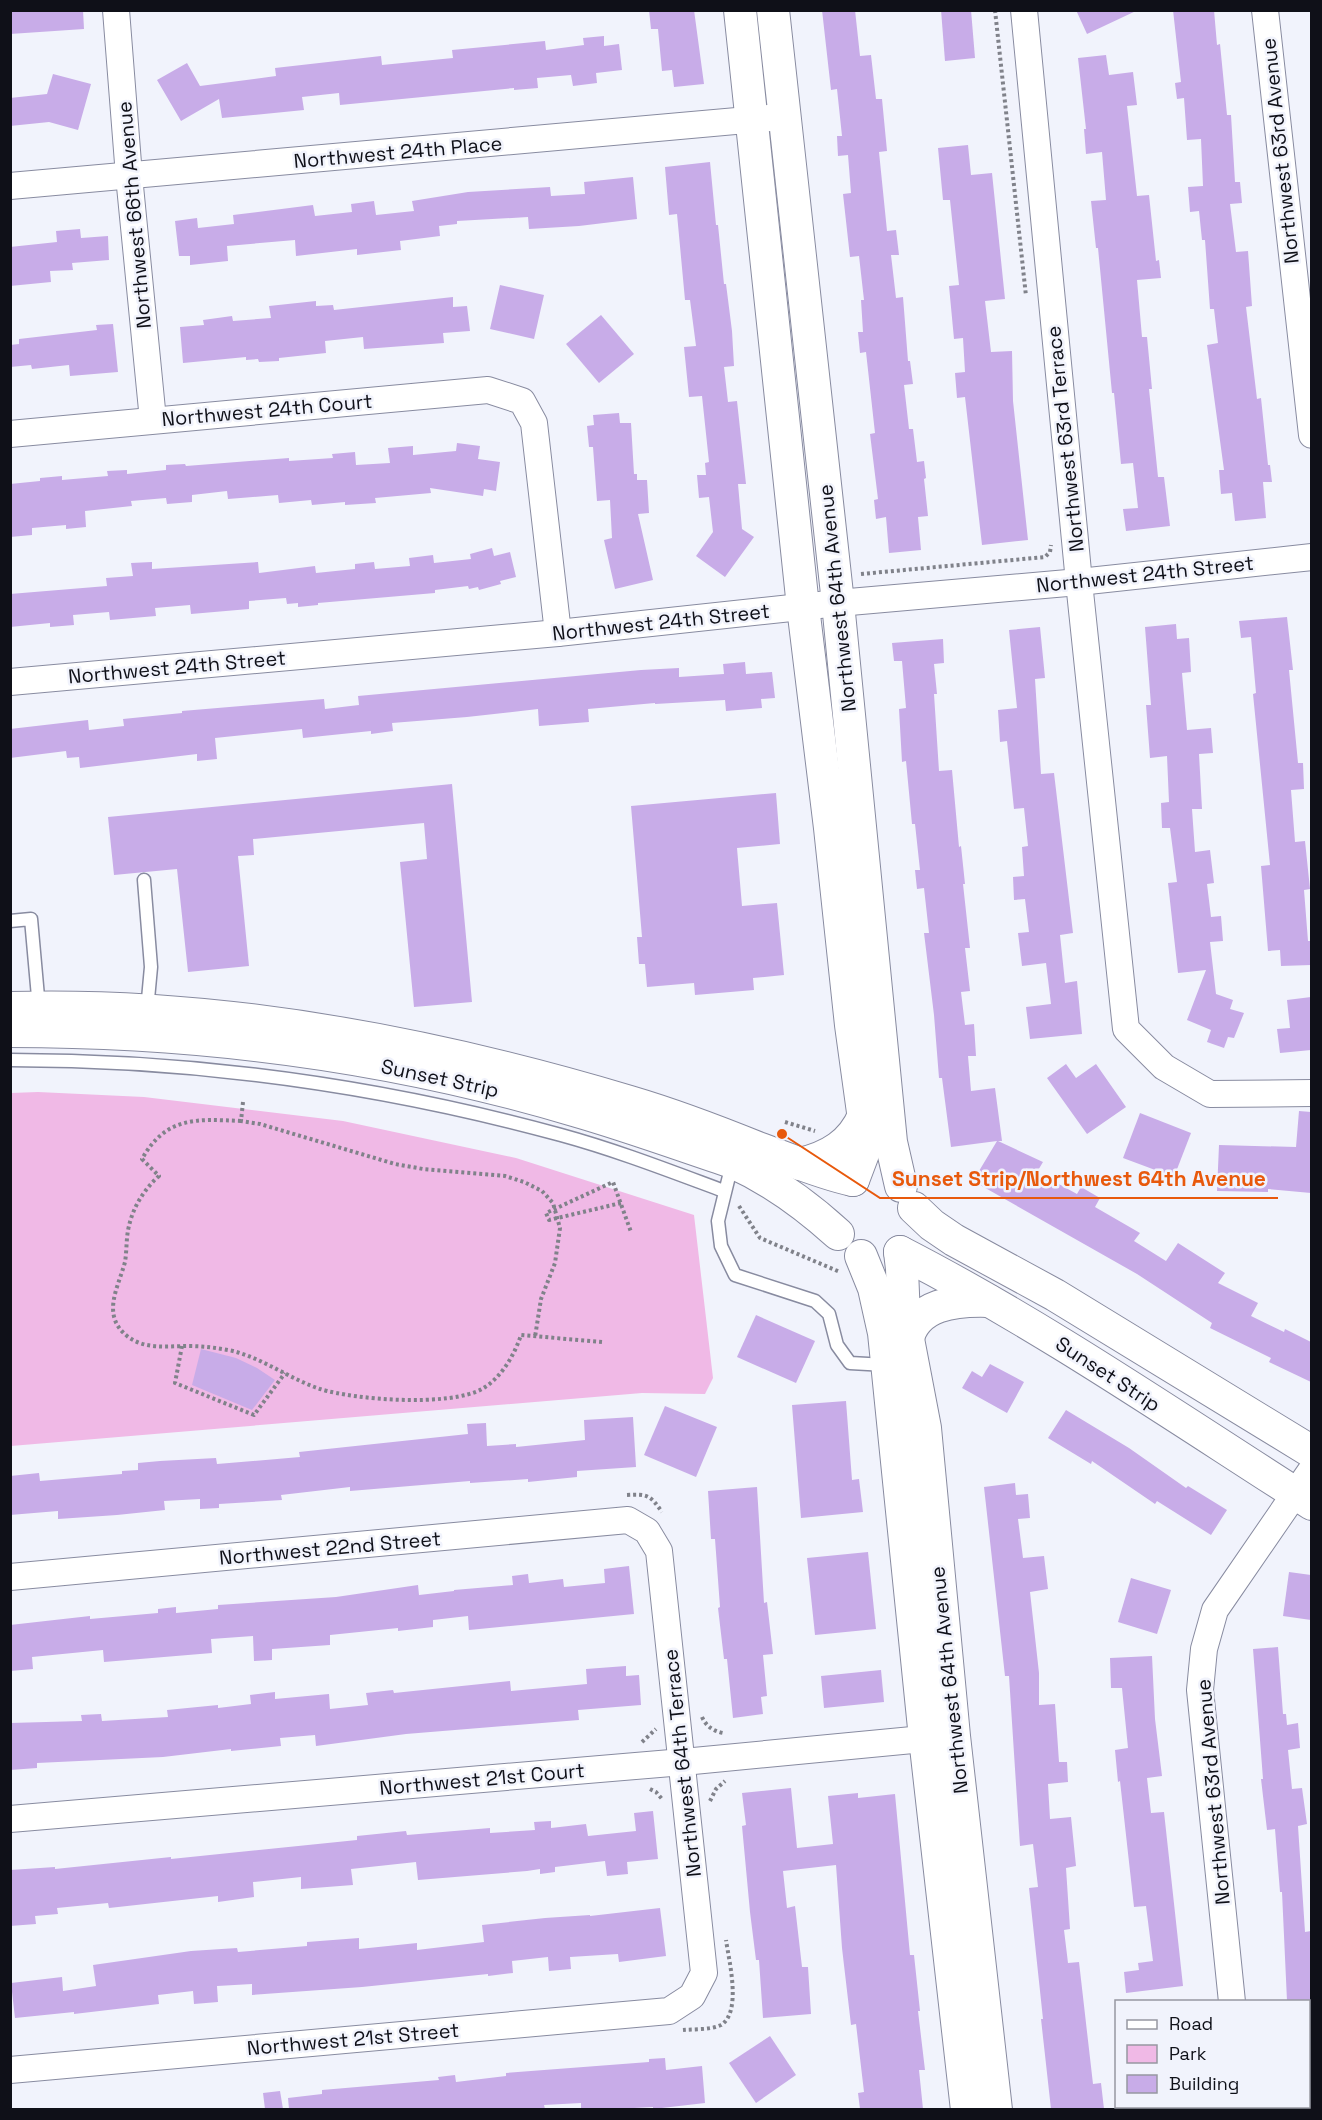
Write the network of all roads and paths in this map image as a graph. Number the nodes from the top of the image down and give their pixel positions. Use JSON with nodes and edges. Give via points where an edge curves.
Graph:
{"nodes":[{"id":1,"x":116,"y":10,"type":"edge"},
{"id":2,"x":740,"y":10,"type":"edge"},
{"id":3,"x":773,"y":10,"type":"edge"},
{"id":4,"x":995,"y":10,"type":"edge"},
{"id":5,"x":1024,"y":10,"type":"edge"},
{"id":6,"x":1265,"y":10,"type":"edge"},
{"id":7,"x":784,"y":117,"type":"junction"},
{"id":8,"x":751,"y":120,"type":"junction"},
{"id":9,"x":129,"y":177,"type":"junction"},
{"id":10,"x":10,"y":186,"type":"edge"},
{"id":11,"x":1027,"y":305,"type":"dead end"},
{"id":12,"x":153,"y":420,"type":"junction"},
{"id":13,"x":10,"y":434,"type":"edge"},
{"id":14,"x":1311,"y":435,"type":"edge"},
{"id":15,"x":1052,"y":541,"type":"dead end"},
{"id":16,"x":1311,"y":556,"type":"edge"},
{"id":17,"x":855,"y":570,"type":"dead end"},
{"id":18,"x":1079,"y":582,"type":"junction"},
{"id":19,"x":838,"y":603,"type":"junction"},
{"id":20,"x":803,"y":607,"type":"junction"},
{"id":21,"x":558,"y":633,"type":"junction"},
{"id":22,"x":10,"y":682,"type":"edge"},
{"id":23,"x":144,"y":880,"type":"dead end"},
{"id":24,"x":10,"y":921,"type":"edge"},
{"id":25,"x":147,"y":1010,"type":"junction"},
{"id":26,"x":32,"y":1033,"type":"edge"},
{"id":27,"x":365,"y":1050,"type":"junction"},
{"id":28,"x":10,"y":1060,"type":"edge"},
{"id":29,"x":1311,"y":1093,"type":"edge"},
{"id":30,"x":480,"y":1100,"type":"junction"},
{"id":31,"x":243,"y":1102,"type":"dead end"},
{"id":32,"x":864,"y":1115,"type":"junction"},
{"id":33,"x":241,"y":1121,"type":"junction"},
{"id":34,"x":785,"y":1122,"type":"dead end"},
{"id":35,"x":824,"y":1131,"type":"dead end"},
{"id":36,"x":800,"y":1164,"type":"junction"},
{"id":37,"x":728,"y":1177,"type":"junction"},
{"id":38,"x":853,"y":1180,"type":"junction"},
{"id":39,"x":907,"y":1197,"type":"junction"},
{"id":40,"x":621,"y":1203,"type":"junction"},
{"id":41,"x":556,"y":1209,"type":"junction"},
{"id":42,"x":558,"y":1217,"type":"junction"},
{"id":43,"x":632,"y":1232,"type":"dead end"},
{"id":44,"x":838,"y":1234,"type":"junction"},
{"id":45,"x":760,"y":1238,"type":"dead end"},
{"id":46,"x":900,"y":1252,"type":"junction"},
{"id":47,"x":851,"y":1265,"type":"junction"},
{"id":48,"x":989,"y":1301,"type":"junction"},
{"id":49,"x":535,"y":1337,"type":"junction"},
{"id":50,"x":602,"y":1342,"type":"dead end"},
{"id":51,"x":182,"y":1346,"type":"junction"},
{"id":52,"x":897,"y":1353,"type":"junction"},
{"id":53,"x":285,"y":1373,"type":"junction"},
{"id":54,"x":1311,"y":1452,"type":"edge"},
{"id":55,"x":1306,"y":1489,"type":"edge"},
{"id":56,"x":623,"y":1496,"type":"dead end"},
{"id":57,"x":655,"y":1522,"type":"junction"},
{"id":58,"x":10,"y":1577,"type":"edge"},
{"id":59,"x":700,"y":1711,"type":"dead end"},
{"id":60,"x":659,"y":1721,"type":"dead end"},
{"id":61,"x":722,"y":1733,"type":"junction"},
{"id":62,"x":732,"y":1734,"type":"dead end"},
{"id":63,"x":939,"y":1737,"type":"junction"},
{"id":64,"x":681,"y":1750,"type":"junction"},
{"id":65,"x":730,"y":1779,"type":"dead end"},
{"id":66,"x":649,"y":1788,"type":"dead end"},
{"id":67,"x":664,"y":1803,"type":"dead end"},
{"id":68,"x":710,"y":1803,"type":"dead end"},
{"id":69,"x":10,"y":1819,"type":"edge"},
{"id":70,"x":725,"y":1929,"type":"dead end"},
{"id":71,"x":692,"y":1995,"type":"joint"},
{"id":72,"x":1232,"y":2000,"type":"edge"},
{"id":73,"x":673,"y":2031,"type":"dead end"},
{"id":74,"x":10,"y":2070,"type":"edge"},
{"id":75,"x":967,"y":2109,"type":"edge"},
{"id":76,"x":996,"y":2109,"type":"edge"}],
"edges":[{"from":1,"to":9,"type":"street","name":"Northwest 66th Avenue"},
{"from":2,"to":8,"type":"street","name":"Northwest 64th Avenue"},
{"from":3,"to":7,"type":"street","name":"Northwest 64th Avenue"},
{"from":4,"to":11,"type":"path"},
{"from":5,"to":18,"type":"street","name":"Northwest 63rd Terrace"},
{"from":6,"to":14,"type":"street","name":"Northwest 63rd Avenue"},
{"from":7,"to":8,"type":"street","name":"Northwest 24th Place"},
{"from":7,"to":19,"type":"street","name":"Northwest 64th Avenue"},
{"from":8,"to":9,"type":"street","name":"Northwest 24th Place"},
{"from":8,"to":20,"type":"street","name":"Northwest 64th Avenue"},
{"from":9,"to":10,"type":"street","name":"Northwest 24th Place"},
{"from":9,"to":12,"type":"street","name":"Northwest 66th Avenue"},
{"from":12,"to":13,"type":"street","name":"Northwest 24th Court"},
{"from":12,"to":21,"type":"street","name":"Northwest 24th Court","via":[[488,390],[522,401],[534,423]]},
{"from":15,"to":17,"type":"path","via":[[1046,557],[861,574]]},
{"from":16,"to":18,"type":"street","name":"Northwest 24th Street"},
{"from":18,"to":19,"type":"street","name":"Northwest 24th Street"},
{"from":18,"to":29,"type":"street","name":"Northwest 63rd Terrace","via":[[1126,1029],[1164,1067],[1210,1094]]},
{"from":19,"to":20,"type":"street","name":"Northwest 24th Street"},
{"from":19,"to":39,"type":"street","name":"Northwest 64th Avenue","via":[[891,1142]]},
{"from":20,"to":21,"type":"street","name":"Northwest 24th Street"},
{"from":20,"to":32,"type":"street","name":"Northwest 64th Avenue"},
{"from":21,"to":22,"type":"street","name":"Northwest 24th Street"},
{"from":23,"to":25,"type":"lane","via":[[150,967]]},
{"from":24,"to":26,"type":"lane","via":[[31,919]]},
{"from":25,"to":26,"type":"street","name":"Sunset Strip"},
{"from":25,"to":27,"type":"street","name":"Sunset Strip","via":[[251,1020]]},
{"from":26,"to":27,"type":"street","name":"Sunset Strip","via":[[177,1037],[260,1046]]},
{"from":26,"to":28,"type":"lane"},
{"from":26,"to":30,"type":"lane","via":[[177,1067],[293,1079],[391,1095]]},
{"from":27,"to":30,"type":"street","name":"Sunset Strip"},
{"from":27,"to":36,"type":"street","name":"Sunset Strip","via":[[487,1063],[569,1083],[679,1117]]},
{"from":30,"to":37,"type":"street","name":"Sunset Strip","via":[[576,1110]]},
{"from":31,"to":33,"type":"path"},
{"from":32,"to":36,"type":"street","via":[[860,1126],[843,1145]]},
{"from":32,"to":38,"type":"street","name":"Northwest 64th Avenue","via":[[867,1143]]},
{"from":33,"to":41,"type":"path","via":[[395,1164],[506,1176],[542,1191]]},
{"from":33,"to":51,"type":"path","via":[[177,1124],[156,1139],[142,1159],[159,1176],[143,1194],[129,1225],[126,1258],[112,1305],[114,1320],[125,1335],[138,1343]]},
{"from":34,"to":35,"type":"path"},
{"from":36,"to":38,"type":"street","name":"Sunset Strip"},
{"from":37,"to":44,"type":"street","name":"Sunset Strip","via":[[755,1173],[781,1188]]},
{"from":37,"to":52,"type":"lane","via":[[718,1221],[721,1246],[735,1275],[815,1301],[829,1314],[837,1345],[850,1363]]},
{"from":38,"to":39,"type":"street","via":[[888,1178]]},
{"from":38,"to":44,"type":"street","via":[[837,1201]]},
{"from":39,"to":46,"type":"street","via":[[916,1217],[915,1232]]},
{"from":39,"to":54,"type":"street","name":"Sunset Strip","via":[[932,1225],[954,1240],[1055,1295]]},
{"from":40,"to":41,"type":"path","via":[[613,1182]]},
{"from":40,"to":42,"type":"path"},
{"from":40,"to":43,"type":"path"},
{"from":41,"to":42,"type":"path"},
{"from":41,"to":42,"type":"path","via":[[546,1213],[549,1220]]},
{"from":42,"to":49,"type":"path","via":[[559,1245],[541,1299]]},
{"from":44,"to":47,"type":"street","via":[[847,1246]]},
{"from":45,"to":47,"type":"path","via":[[829,1266]]},
{"from":46,"to":47,"type":"street"},
{"from":46,"to":48,"type":"street","name":"Sunset Strip"},
{"from":46,"to":52,"type":"street","name":"Northwest 64th Avenue","via":[[904,1318]]},
{"from":47,"to":52,"type":"street","name":"Northwest 64th Avenue","via":[[879,1304]]},
{"from":48,"to":52,"type":"street","via":[[955,1301],[929,1311],[913,1325]]},
{"from":48,"to":55,"type":"street","name":"Sunset Strip"},
{"from":49,"to":50,"type":"path"},
{"from":49,"to":53,"type":"path","via":[[521,1335],[517,1349],[496,1378],[467,1395],[387,1399],[356,1396],[321,1389]]},
{"from":51,"to":53,"type":"path","via":[[241,1353]]},
{"from":51,"to":53,"type":"path","via":[[175,1383],[254,1415]]},
{"from":52,"to":63,"type":"street","name":"Northwest 64th Avenue","via":[[923,1410]]},
{"from":55,"to":72,"type":"street","name":"Northwest 63rd Avenue","via":[[1215,1610],[1204,1649],[1200,1690]]},
{"from":56,"to":57,"type":"path","via":[[647,1496],[655,1501]]},
{"from":57,"to":58,"type":"street","name":"Northwest 22nd Street","via":[[628,1520]]},
{"from":57,"to":64,"type":"street","name":"Northwest 64th Terrace"},
{"from":59,"to":61,"type":"path","via":[[707,1725]]},
{"from":60,"to":64,"type":"path","via":[[641,1742]]},
{"from":61,"to":62,"type":"path"},
{"from":61,"to":64,"type":"path"},
{"from":63,"to":64,"type":"street","name":"Northwest 21st Court"},
{"from":63,"to":75,"type":"street","name":"Northwest 64th Avenue"},
{"from":63,"to":76,"type":"street","name":"Northwest 64th Avenue"},
{"from":64,"to":69,"type":"street","name":"Northwest 21st Court"},
{"from":64,"to":71,"type":"street","name":"Northwest 64th Terrace","via":[[704,1972]]},
{"from":65,"to":68,"type":"path","via":[[716,1789]]},
{"from":66,"to":67,"type":"path"},
{"from":70,"to":73,"type":"path","via":[[733,1998],[727,2020],[720,2025]]},
{"from":71,"to":74,"type":"street","name":"Northwest 21st Street","via":[[669,2011]]}]}
